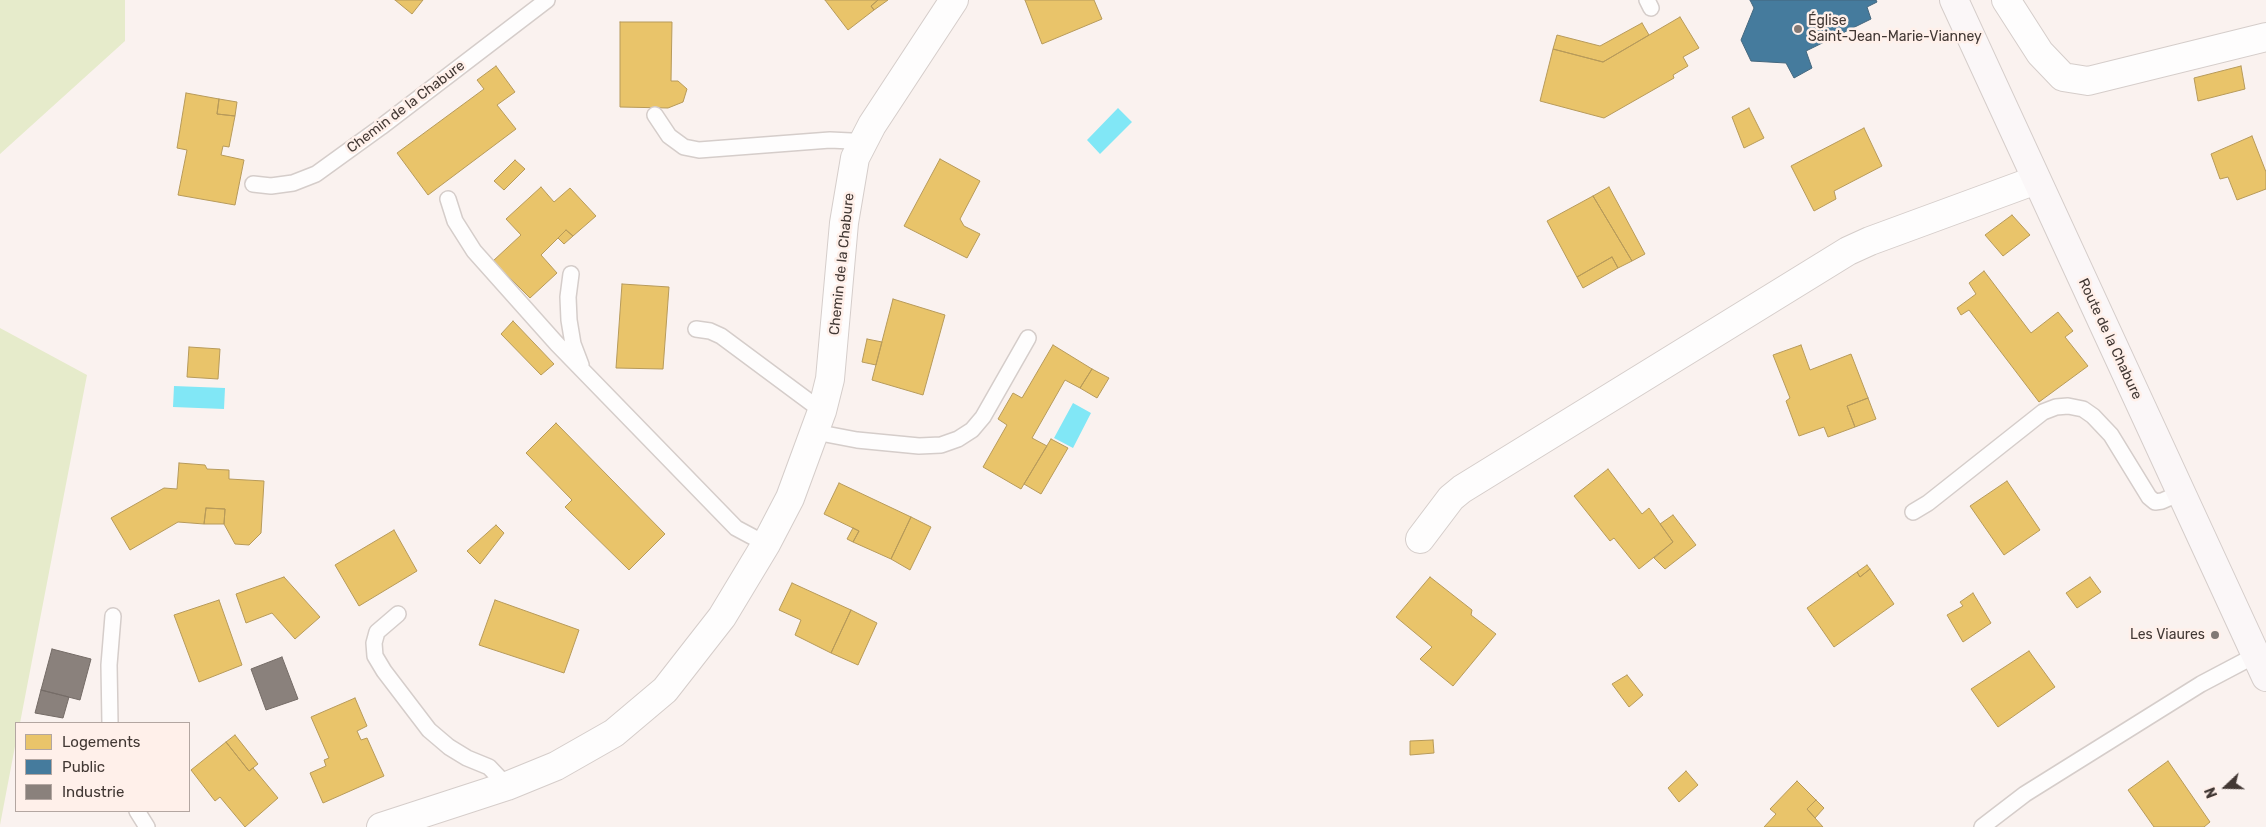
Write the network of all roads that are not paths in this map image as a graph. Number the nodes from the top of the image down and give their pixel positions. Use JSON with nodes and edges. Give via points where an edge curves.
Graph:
{"nodes":[{"id":1,"x":547,"y":0,"type":"edge"},
{"id":2,"x":954,"y":0,"type":"edge"},
{"id":3,"x":1954,"y":0,"type":"edge"},
{"id":4,"x":2006,"y":0,"type":"edge"},
{"id":5,"x":2266,"y":37,"type":"edge"},
{"id":6,"x":655,"y":115,"type":"dead end"},
{"id":7,"x":861,"y":146,"type":"junction"},
{"id":8,"x":2036,"y":180,"type":"junction"},
{"id":9,"x":253,"y":184,"type":"dead end"},
{"id":10,"x":448,"y":199,"type":"dead end"},
{"id":11,"x":571,"y":274,"type":"dead end"},
{"id":12,"x":696,"y":329,"type":"dead end"},
{"id":13,"x":1028,"y":338,"type":"dead end"},
{"id":14,"x":583,"y":371,"type":"junction"},
{"id":15,"x":819,"y":422,"type":"junction"},
{"id":16,"x":2180,"y":493,"type":"junction"},
{"id":17,"x":1913,"y":512,"type":"dead end"},
{"id":18,"x":1420,"y":540,"type":"dead end"},
{"id":19,"x":766,"y":544,"type":"junction"},
{"id":20,"x":398,"y":614,"type":"dead end"},
{"id":21,"x":113,"y":616,"type":"dead end"},
{"id":22,"x":2261,"y":666,"type":"edge"},
{"id":23,"x":110,"y":722,"type":"edge"},
{"id":24,"x":507,"y":786,"type":"junction"},
{"id":25,"x":138,"y":812,"type":"edge"},
{"id":26,"x":147,"y":827,"type":"edge"},
{"id":27,"x":381,"y":827,"type":"edge"},
{"id":28,"x":1982,"y":827,"type":"edge"}],
"edges":[{"from":1,"to":9,"type":"lane","name":"Chemin de la Chabure","via":[[316,174],[293,183]]},
{"from":2,"to":7,"type":"street","name":"Chemin de la Chabure"},
{"from":3,"to":8,"type":"main road","name":"Route de la Chabure"},
{"from":4,"to":5,"type":"street","via":[[2040,53],[2062,78],[2088,81]]},
{"from":6,"to":7,"type":"lane","via":[[669,136],[684,147],[699,150],[830,140]]},
{"from":7,"to":15,"type":"street","name":"Chemin de la Chabure","via":[[855,158],[844,223],[830,379]]},
{"from":8,"to":16,"type":"main road","name":"Route de la Chabure"},
{"from":8,"to":18,"type":"street","via":[[1848,251],[1462,489],[1451,498]]},
{"from":10,"to":14,"type":"lane","via":[[455,221],[474,251]]},
{"from":11,"to":14,"type":"lane","via":[[569,320]]},
{"from":12,"to":15,"type":"lane","via":[[721,336]]},
{"from":13,"to":15,"type":"lane","via":[[983,417],[958,439],[940,445],[919,446],[857,440]]},
{"from":14,"to":19,"type":"lane","via":[[736,528]]},
{"from":15,"to":19,"type":"street","name":"Chemin de la Chabure","via":[[790,498]]},
{"from":16,"to":17,"type":"lane","via":[[2162,501],[2155,502],[2149,498],[2111,435],[2083,409],[2068,406],[2043,412]]},
{"from":16,"to":22,"type":"main road","name":"Route de la Chabure"},
{"from":19,"to":24,"type":"street","name":"Chemin de la Chabure","via":[[722,617],[665,690],[614,733],[556,766]]},
{"from":20,"to":24,"type":"lane","via":[[377,632],[374,643],[375,656],[384,671],[429,730],[449,748],[489,767]]},
{"from":21,"to":23,"type":"lane","via":[[109,665]]},
{"from":22,"to":28,"type":"lane","via":[[2202,684],[2026,794]]},
{"from":24,"to":27,"type":"street","name":"Chemin de la Chabure"},
{"from":25,"to":26,"type":"lane"}]}
